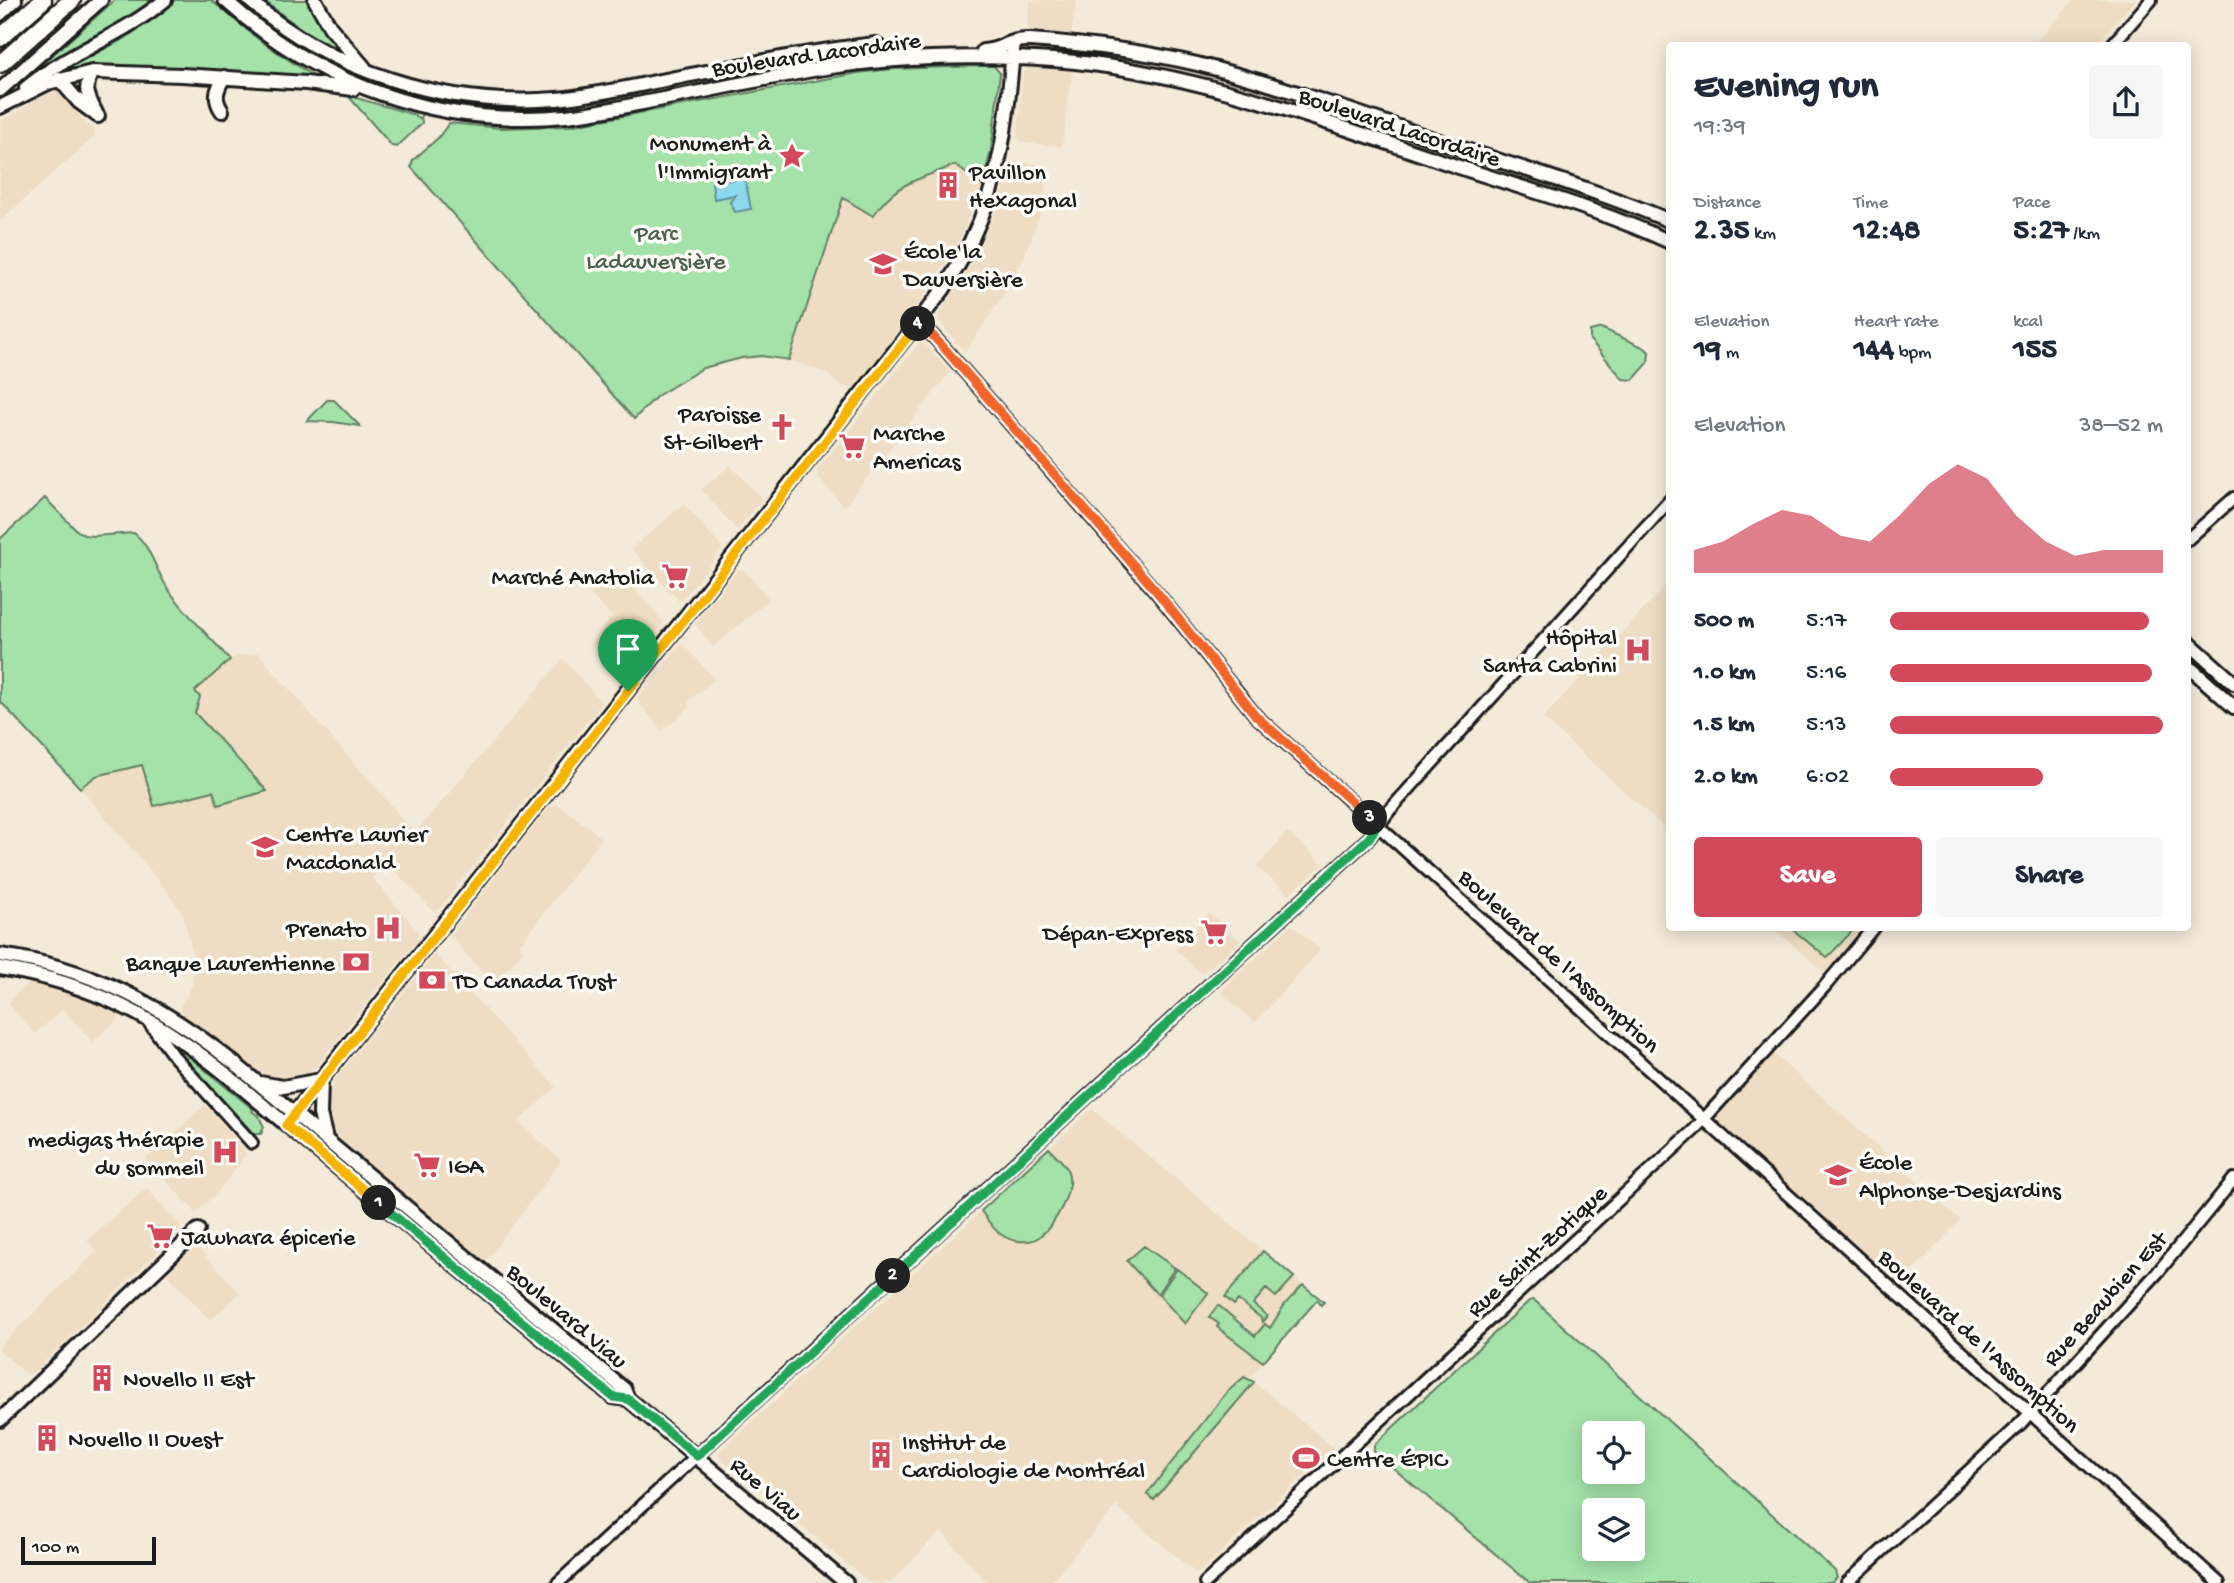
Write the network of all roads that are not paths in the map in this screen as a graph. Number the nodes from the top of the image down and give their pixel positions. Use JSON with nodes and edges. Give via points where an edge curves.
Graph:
{"nodes":[{"id":1,"x":15,"y":0,"type":"edge"},
{"id":2,"x":43,"y":0,"type":"edge"},
{"id":3,"x":72,"y":0,"type":"edge"},
{"id":4,"x":100,"y":0,"type":"edge"},
{"id":5,"x":165,"y":0,"type":"edge"},
{"id":6,"x":225,"y":0,"type":"edge"},
{"id":7,"x":249,"y":0,"type":"edge"},
{"id":8,"x":314,"y":0,"type":"edge"},
{"id":9,"x":2151,"y":0,"type":"edge"},
{"id":10,"x":0,"y":13,"type":"edge"},
{"id":11,"x":0,"y":38,"type":"edge"},
{"id":12,"x":1014,"y":39,"type":"junction"},
{"id":13,"x":2114,"y":42,"type":"edge"},
{"id":14,"x":1013,"y":58,"type":"junction"},
{"id":15,"x":0,"y":64,"type":"edge"},
{"id":16,"x":368,"y":71,"type":"junction"},
{"id":17,"x":92,"y":72,"type":"junction"},
{"id":18,"x":224,"y":78,"type":"junction"},
{"id":19,"x":59,"y":79,"type":"junction"},
{"id":20,"x":0,"y":90,"type":"edge"},
{"id":21,"x":371,"y":92,"type":"junction"},
{"id":22,"x":13,"y":99,"type":"junction"},
{"id":23,"x":0,"y":107,"type":"edge"},
{"id":24,"x":222,"y":111,"type":"dead end"},
{"id":25,"x":1666,"y":220,"type":"edge"},
{"id":26,"x":1666,"y":240,"type":"edge"},
{"id":27,"x":920,"y":322,"type":"junction"},
{"id":28,"x":2234,"y":498,"type":"edge"},
{"id":29,"x":1666,"y":504,"type":"edge"},
{"id":30,"x":2191,"y":536,"type":"edge"},
{"id":31,"x":2191,"y":645,"type":"edge"},
{"id":32,"x":2191,"y":669,"type":"edge"},
{"id":33,"x":2234,"y":683,"type":"edge"},
{"id":34,"x":2234,"y":707,"type":"edge"},
{"id":35,"x":1378,"y":825,"type":"junction"},
{"id":36,"x":1871,"y":931,"type":"edge"},
{"id":37,"x":0,"y":955,"type":"edge"},
{"id":38,"x":0,"y":968,"type":"edge"},
{"id":39,"x":144,"y":1016,"type":"junction"},
{"id":40,"x":188,"y":1044,"type":"junction"},
{"id":41,"x":173,"y":1055,"type":"junction"},
{"id":42,"x":321,"y":1080,"type":"junction"},
{"id":43,"x":256,"y":1082,"type":"junction"},
{"id":44,"x":294,"y":1114,"type":"junction"},
{"id":45,"x":1705,"y":1118,"type":"junction"},
{"id":46,"x":286,"y":1125,"type":"junction"},
{"id":47,"x":326,"y":1140,"type":"junction"},
{"id":48,"x":251,"y":1143,"type":"dead end"},
{"id":49,"x":2234,"y":1179,"type":"edge"},
{"id":50,"x":198,"y":1230,"type":"dead end"},
{"id":51,"x":628,"y":1399,"type":"junction"},
{"id":52,"x":2030,"y":1413,"type":"junction"},
{"id":53,"x":0,"y":1420,"type":"edge"},
{"id":54,"x":697,"y":1456,"type":"junction"},
{"id":55,"x":558,"y":1583,"type":"edge"},
{"id":56,"x":846,"y":1583,"type":"edge"},
{"id":57,"x":1205,"y":1583,"type":"edge"},
{"id":58,"x":1847,"y":1583,"type":"edge"},
{"id":59,"x":2219,"y":1583,"type":"edge"}],
"edges":[{"from":1,"to":10,"type":"main road"},
{"from":2,"to":11,"type":"highway"},
{"from":3,"to":15,"type":"highway"},
{"from":4,"to":20,"type":"main road"},
{"from":5,"to":22,"type":"main road","via":[[122,31],[42,75]]},
{"from":6,"to":21,"type":"main road","name":"Boulevard Lacordaire","via":[[282,46]]},
{"from":7,"to":16,"type":"main road","name":"Boulevard Lacordaire","via":[[310,43]]},
{"from":8,"to":16,"type":"main road","via":[[330,27]]},
{"from":9,"to":13,"type":"street"},
{"from":12,"to":14,"type":"main road"},
{"from":12,"to":16,"type":"main road","name":"Boulevard Lacordaire","via":[[996,50],[888,55],[876,44],[856,46],[554,99],[463,96]]},
{"from":12,"to":25,"type":"main road","name":"Boulevard Lacordaire","via":[[1126,50],[1223,71]]},
{"from":14,"to":21,"type":"main road","name":"Boulevard Lacordaire","via":[[935,57],[854,64],[542,118],[454,113]]},
{"from":14,"to":26,"type":"main road","name":"Boulevard Lacordaire","via":[[1115,67],[1216,88],[1558,200]]},
{"from":14,"to":27,"type":"main road","via":[[1003,149],[991,194],[963,258]]},
{"from":17,"to":18,"type":"main road"},
{"from":17,"to":19,"type":"main road"},
{"from":17,"to":19,"type":"main road","via":[[86,92],[98,116]]},
{"from":18,"to":21,"type":"main road"},
{"from":18,"to":24,"type":"main road","via":[[216,95]]},
{"from":19,"to":22,"type":"main road"},
{"from":22,"to":23,"type":"main road"},
{"from":27,"to":35,"type":"street","name":"Boulevard de l'Assomption","via":[[1157,592],[1256,716]]},
{"from":27,"to":42,"type":"main road"},
{"from":28,"to":30,"type":"street"},
{"from":29,"to":35,"type":"street"},
{"from":31,"to":33,"type":"main road"},
{"from":32,"to":34,"type":"main road"},
{"from":35,"to":45,"type":"street","name":"Boulevard de l'Assomption"},
{"from":35,"to":54,"type":"street","via":[[1205,991]]},
{"from":36,"to":45,"type":"street","name":"Rue Saint-Zotique"},
{"from":37,"to":43,"type":"main road","name":"Boulevard Viau","via":[[65,968],[129,993],[185,1026]]},
{"from":38,"to":39,"type":"main road","name":"Boulevard Viau","via":[[72,985]]},
{"from":39,"to":40,"type":"main road","name":"Boulevard Viau"},
{"from":39,"to":41,"type":"street","name":"Boulevard Viau"},
{"from":40,"to":41,"type":"street","via":[[177,1043]]},
{"from":40,"to":46,"type":"main road","name":"Boulevard Viau"},
{"from":41,"to":48,"type":"street","name":"Boulevard Viau"},
{"from":42,"to":43,"type":"main road","via":[[283,1087]]},
{"from":42,"to":44,"type":"main road"},
{"from":42,"to":47,"type":"main road","via":[[320,1114]]},
{"from":43,"to":44,"type":"main road","name":"Boulevard Viau"},
{"from":44,"to":46,"type":"main road"},
{"from":44,"to":47,"type":"main road","name":"Boulevard Viau"},
{"from":45,"to":52,"type":"street","name":"Boulevard de l'Assomption"},
{"from":45,"to":57,"type":"street","name":"Rue Saint-Zotique"},
{"from":46,"to":51,"type":"main road","name":"Boulevard Viau","via":[[613,1397]]},
{"from":47,"to":51,"type":"main road","name":"Boulevard Viau","via":[[624,1388]]},
{"from":49,"to":52,"type":"street","name":"Rue Beaubien Est","via":[[2158,1272]]},
{"from":50,"to":53,"type":"main road"},
{"from":51,"to":54,"type":"main road","name":"Rue Viau"},
{"from":52,"to":58,"type":"street","name":"Rue Beaubien Est"},
{"from":52,"to":59,"type":"street","name":"Boulevard de l'Assomption"},
{"from":54,"to":55,"type":"street"},
{"from":54,"to":56,"type":"main road","name":"Rue Viau"}]}
